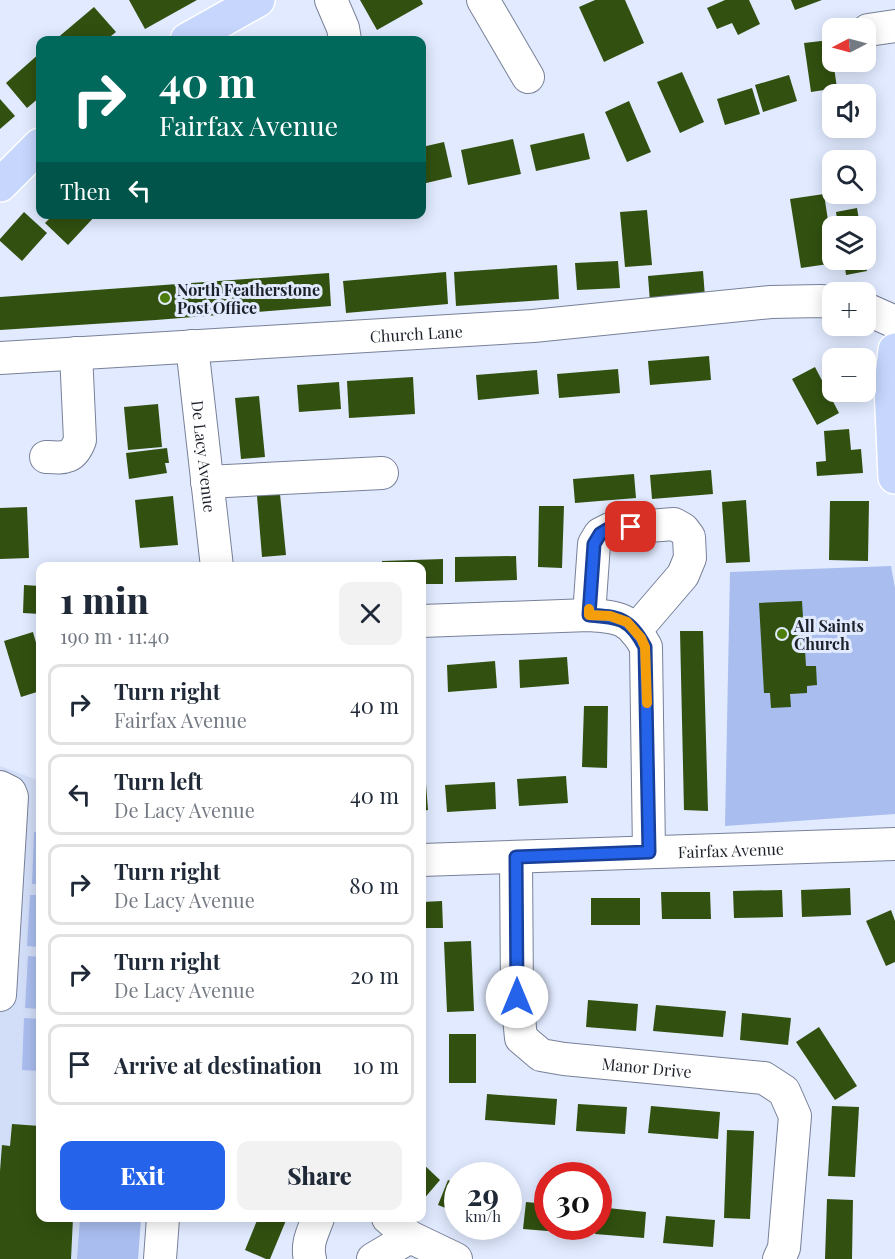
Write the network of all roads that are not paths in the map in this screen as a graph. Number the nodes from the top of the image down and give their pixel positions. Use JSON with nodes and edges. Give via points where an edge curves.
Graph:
{"nodes":[{"id":1,"x":258,"y":0,"type":"edge"},
{"id":2,"x":331,"y":0,"type":"edge"},
{"id":3,"x":483,"y":0,"type":"edge"},
{"id":4,"x":194,"y":36,"type":"edge"},
{"id":5,"x":344,"y":36,"type":"edge"},
{"id":6,"x":528,"y":77,"type":"dead end"},
{"id":7,"x":36,"y":149,"type":"edge"},
{"id":8,"x":0,"y":184,"type":"edge"},
{"id":9,"x":822,"y":301,"type":"edge"},
{"id":10,"x":876,"y":313,"type":"edge"},
{"id":11,"x":895,"y":322,"type":"edge"},
{"id":12,"x":192,"y":346,"type":"junction"},
{"id":13,"x":895,"y":350,"type":"edge"},
{"id":14,"x":76,"y":353,"type":"junction"},
{"id":15,"x":0,"y":358,"type":"edge"},
{"id":16,"x":46,"y":457,"type":"dead end"},
{"id":17,"x":382,"y":473,"type":"dead end"},
{"id":18,"x":895,"y":477,"type":"edge"},
{"id":19,"x":207,"y":483,"type":"junction"},
{"id":20,"x":216,"y":562,"type":"edge"},
{"id":21,"x":589,"y":615,"type":"junction"},
{"id":22,"x":426,"y":621,"type":"edge"},
{"id":23,"x":635,"y":631,"type":"junction"},
{"id":24,"x":0,"y":787,"type":"edge"},
{"id":25,"x":895,"y":844,"type":"edge"},
{"id":26,"x":649,"y":852,"type":"junction"},
{"id":27,"x":516,"y":857,"type":"junction"},
{"id":28,"x":426,"y":860,"type":"edge"},
{"id":29,"x":0,"y":995,"type":"edge"},
{"id":30,"x":163,"y":1222,"type":"edge"},
{"id":31,"x":317,"y":1222,"type":"edge"},
{"id":32,"x":399,"y":1227,"type":"edge"},
{"id":33,"x":160,"y":1259,"type":"edge"},
{"id":34,"x":310,"y":1259,"type":"edge"},
{"id":35,"x":373,"y":1259,"type":"edge"},
{"id":36,"x":456,"y":1259,"type":"edge"},
{"id":37,"x":779,"y":1259,"type":"edge"}],
"edges":[{"from":1,"to":4,"type":"main road"},
{"from":2,"to":5,"type":"street"},
{"from":3,"to":6,"type":"street"},
{"from":7,"to":8,"type":"main road"},
{"from":9,"to":12,"type":"street","name":"Church Lane","via":[[771,302],[532,326]]},
{"from":10,"to":11,"type":"street"},
{"from":12,"to":14,"type":"street","name":"Church Lane"},
{"from":12,"to":19,"type":"street","name":"De Lacy Avenue"},
{"from":13,"to":18,"type":"main road","via":[[891,385]]},
{"from":14,"to":15,"type":"street","name":"Church Lane"},
{"from":14,"to":16,"type":"street","via":[[80,440],[70,456]]},
{"from":17,"to":19,"type":"street"},
{"from":19,"to":20,"type":"street","name":"De Lacy Avenue"},
{"from":21,"to":22,"type":"street"},
{"from":21,"to":23,"type":"street","via":[[610,616],[627,622]]},
{"from":21,"to":23,"type":"street","via":[[594,544],[600,534],[610,528],[674,524],[689,537],[690,558],[683,575]]},
{"from":23,"to":26,"type":"street","via":[[645,647]]},
{"from":24,"to":29,"type":"street","via":[[12,797]]},
{"from":25,"to":26,"type":"street","name":"Fairfax Avenue"},
{"from":26,"to":27,"type":"street","name":"Fairfax Avenue"},
{"from":27,"to":28,"type":"street","name":"Fairfax Avenue"},
{"from":27,"to":37,"type":"street","name":"Manor Drive","via":[[521,1038],[542,1055],[764,1078],[784,1091],[795,1116],[784,1248]]},
{"from":30,"to":33,"type":"street"},
{"from":31,"to":34,"type":"street","via":[[308,1250]]},
{"from":32,"to":35,"type":"street"},
{"from":32,"to":36,"type":"street"}]}
